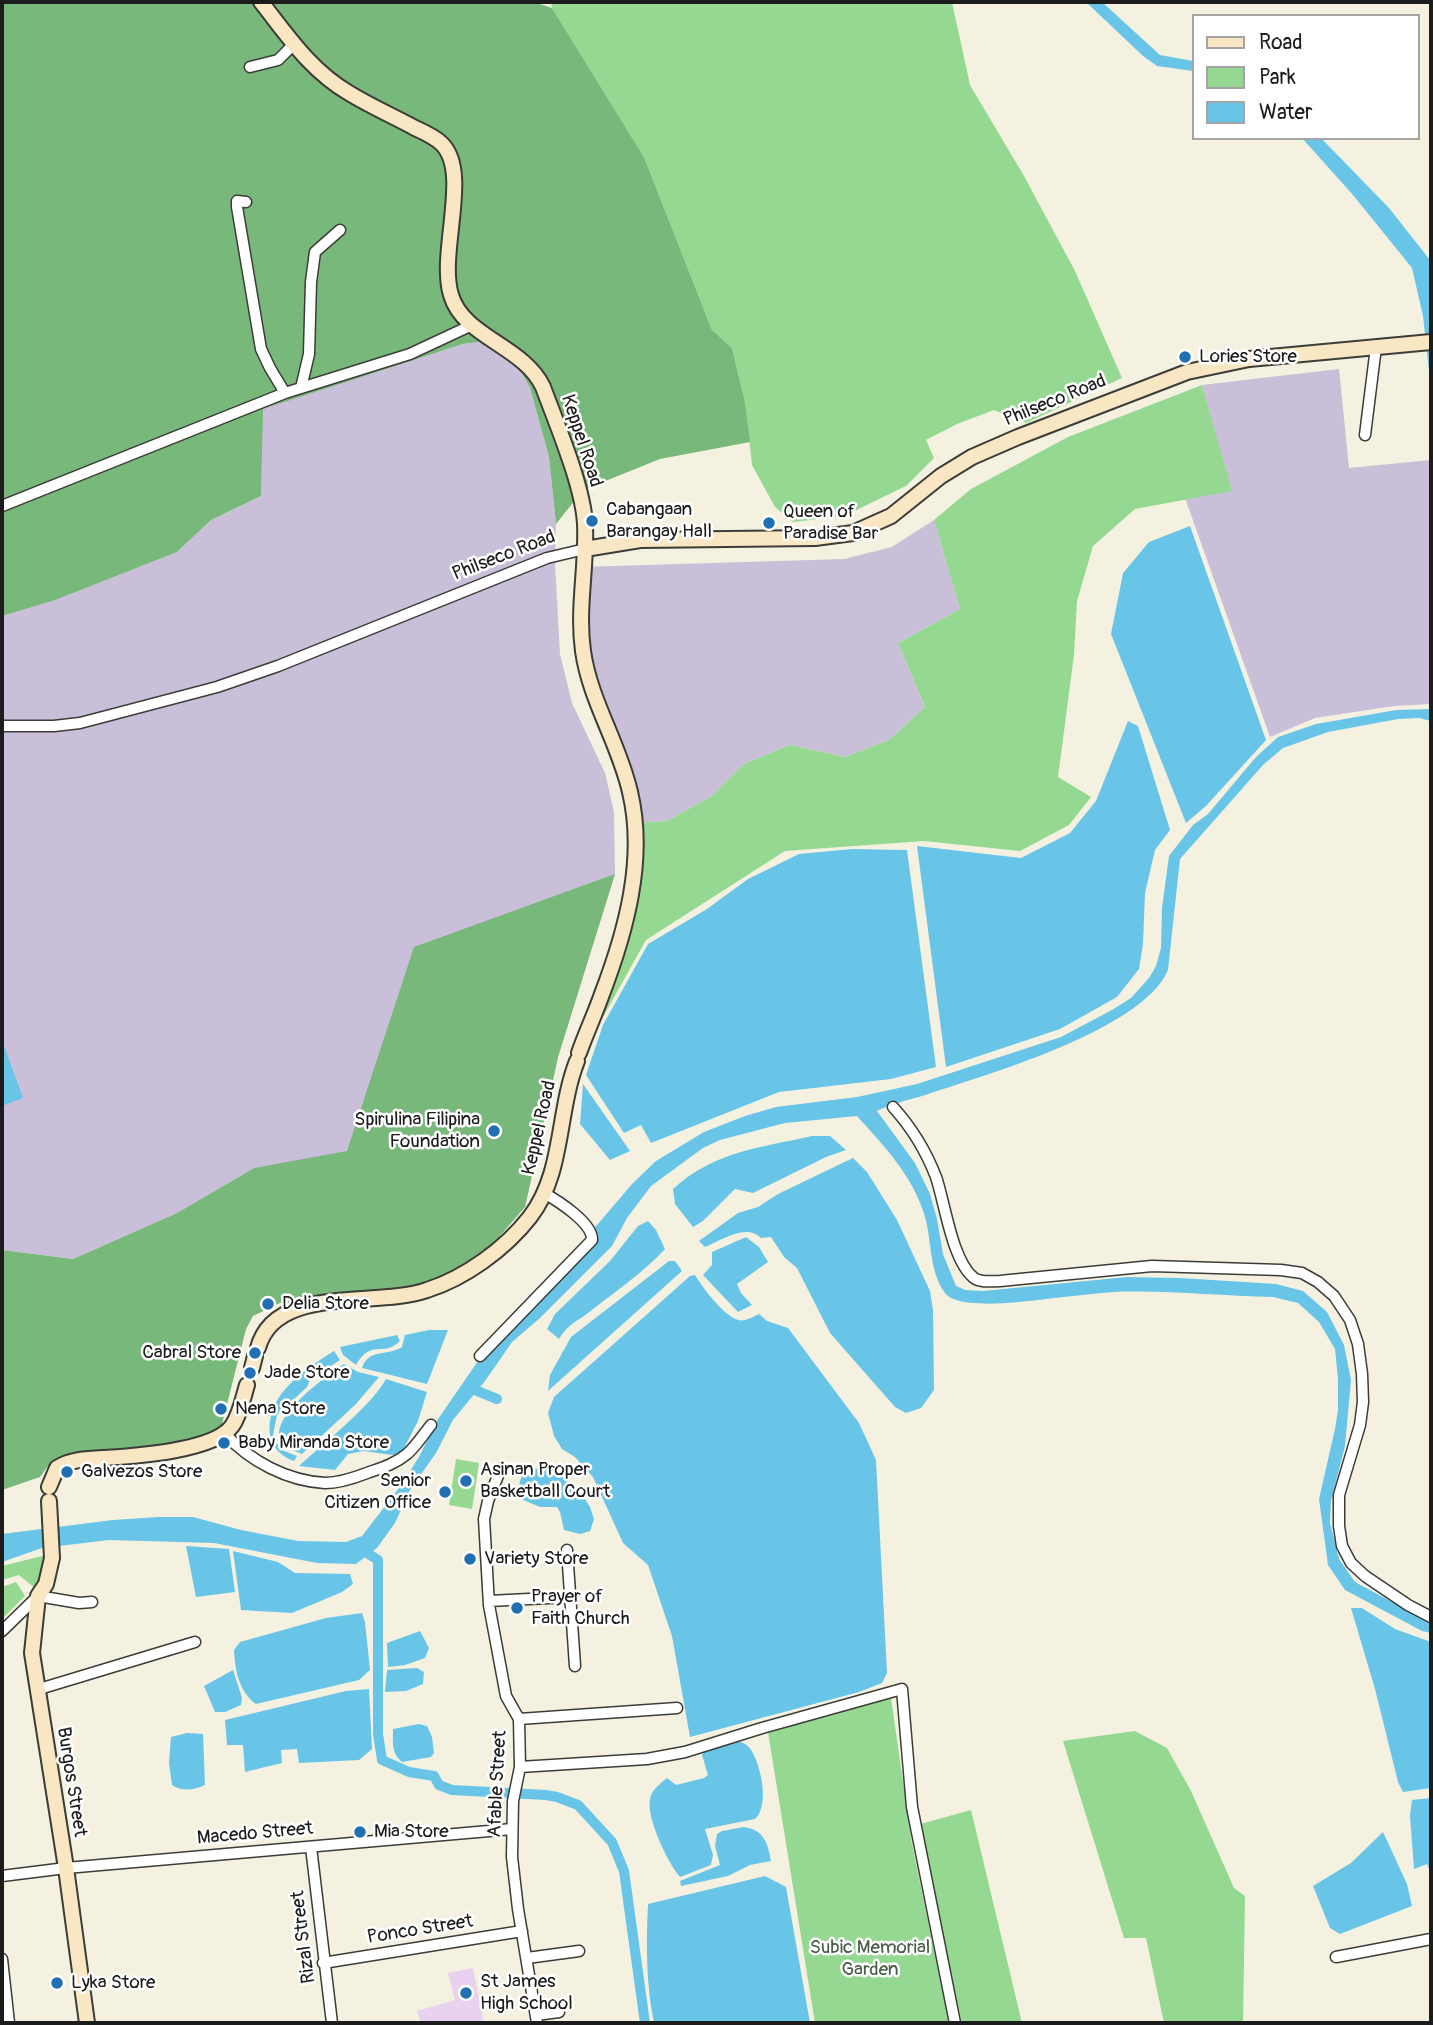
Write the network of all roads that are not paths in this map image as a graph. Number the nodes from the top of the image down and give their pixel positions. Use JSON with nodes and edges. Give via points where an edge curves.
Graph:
{"nodes":[{"id":1,"x":261,"y":2,"type":"edge"},
{"id":2,"x":293,"y":45,"type":"junction"},
{"id":3,"x":250,"y":67,"type":"dead end"},
{"id":4,"x":246,"y":202,"type":"dead end"},
{"id":5,"x":340,"y":230,"type":"dead end"},
{"id":6,"x":472,"y":325,"type":"junction"},
{"id":7,"x":1425,"y":342,"type":"edge"},
{"id":8,"x":1377,"y":347,"type":"junction"},
{"id":9,"x":301,"y":388,"type":"junction"},
{"id":10,"x":285,"y":393,"type":"junction"},
{"id":11,"x":1365,"y":435,"type":"dead end"},
{"id":12,"x":2,"y":506,"type":"edge"},
{"id":13,"x":585,"y":549,"type":"junction"},
{"id":14,"x":2,"y":726,"type":"edge"},
{"id":15,"x":894,"y":1107,"type":"dead end"},
{"id":16,"x":544,"y":1192,"type":"junction"},
{"id":17,"x":480,"y":1356,"type":"dead end"},
{"id":18,"x":431,"y":1425,"type":"dead end"},
{"id":19,"x":225,"y":1434,"type":"junction"},
{"id":20,"x":501,"y":1468,"type":"dead end"},
{"id":21,"x":567,"y":1549,"type":"dead end"},
{"id":22,"x":38,"y":1596,"type":"junction"},
{"id":23,"x":569,"y":1597,"type":"junction"},
{"id":24,"x":489,"y":1601,"type":"junction"},
{"id":25,"x":92,"y":1602,"type":"dead end"},
{"id":26,"x":1431,"y":1617,"type":"edge"},
{"id":27,"x":2,"y":1631,"type":"edge"},
{"id":28,"x":195,"y":1642,"type":"dead end"},
{"id":29,"x":575,"y":1666,"type":"dead end"},
{"id":30,"x":36,"y":1690,"type":"junction"},
{"id":31,"x":677,"y":1709,"type":"dead end"},
{"id":32,"x":519,"y":1720,"type":"junction"},
{"id":33,"x":520,"y":1767,"type":"junction"},
{"id":34,"x":512,"y":1829,"type":"junction"},
{"id":35,"x":311,"y":1847,"type":"junction"},
{"id":36,"x":66,"y":1868,"type":"junction"},
{"id":37,"x":2,"y":1876,"type":"edge"},
{"id":38,"x":522,"y":1931,"type":"junction"},
{"id":39,"x":1431,"y":1939,"type":"edge"},
{"id":40,"x":579,"y":1951,"type":"dead end"},
{"id":41,"x":1336,"y":1957,"type":"dead end"},
{"id":42,"x":527,"y":1958,"type":"junction"},
{"id":43,"x":2,"y":1959,"type":"edge"},
{"id":44,"x":324,"y":1963,"type":"junction"},
{"id":45,"x":559,"y":2012,"type":"dead end"},
{"id":46,"x":537,"y":2019,"type":"edge"},
{"id":47,"x":9,"y":2023,"type":"edge"},
{"id":48,"x":87,"y":2023,"type":"edge"},
{"id":49,"x":332,"y":2023,"type":"edge"},
{"id":50,"x":955,"y":2023,"type":"edge"}],
"edges":[{"from":1,"to":2,"type":"street","name":"Keppel Road"},
{"from":2,"to":3,"type":"street","via":[[278,60]]},
{"from":2,"to":6,"type":"street","name":"Keppel Road","via":[[346,92],[432,137],[449,154],[454,180],[447,264],[450,291],[454,305]]},
{"from":4,"to":10,"type":"street","via":[[237,201],[237,207],[259,338]]},
{"from":5,"to":9,"type":"street","via":[[315,252],[309,354]]},
{"from":6,"to":9,"type":"street","via":[[410,354]]},
{"from":6,"to":13,"type":"street","name":"Keppel Road","via":[[527,364],[540,380],[581,503]]},
{"from":7,"to":8,"type":"street","name":"Philseco Road"},
{"from":8,"to":11,"type":"street"},
{"from":8,"to":13,"type":"street","name":"Philseco Road","via":[[1227,362],[1166,379],[972,457],[891,516],[853,533],[815,538],[640,540]]},
{"from":9,"to":10,"type":"street"},
{"from":10,"to":12,"type":"street"},
{"from":13,"to":14,"type":"street","name":"Philseco Road","via":[[547,558],[217,687],[80,723]]},
{"from":13,"to":16,"type":"street","name":"Keppel Road","via":[[580,607],[585,668],[628,786],[635,842],[620,942],[578,1057]]},
{"from":15,"to":26,"type":"street","via":[[921,1145],[962,1261],[979,1280],[1142,1266],[1281,1270],[1310,1276],[1334,1296],[1354,1331],[1363,1391],[1360,1424],[1339,1495],[1342,1546],[1350,1563],[1365,1576]]},
{"from":16,"to":17,"type":"street","via":[[576,1215],[590,1230],[592,1240]]},
{"from":16,"to":19,"type":"street","name":"Keppel Road","via":[[514,1235],[454,1278],[403,1296],[313,1305],[282,1314],[267,1327],[235,1421]]},
{"from":18,"to":19,"type":"street","via":[[394,1463],[326,1483],[263,1464],[243,1453]]},
{"from":19,"to":22,"type":"street","name":"Burgos Street","via":[[206,1444],[66,1463],[55,1471],[49,1498],[50,1571]]},
{"from":20,"to":24,"type":"street","name":"Afable Street","via":[[484,1519]]},
{"from":21,"to":23,"type":"street"},
{"from":22,"to":25,"type":"street"},
{"from":22,"to":27,"type":"street"},
{"from":22,"to":30,"type":"street","name":"Burgos Street","via":[[32,1653]]},
{"from":23,"to":24,"type":"street"},
{"from":23,"to":29,"type":"street"},
{"from":24,"to":32,"type":"street","name":"Afable Street","via":[[506,1696]]},
{"from":28,"to":30,"type":"street"},
{"from":30,"to":36,"type":"street","name":"Burgos Street"},
{"from":31,"to":32,"type":"street"},
{"from":32,"to":33,"type":"street","name":"Afable Street"},
{"from":33,"to":34,"type":"street","name":"Afable Street"},
{"from":33,"to":50,"type":"street","via":[[647,1759],[685,1752],[902,1689],[912,1807]]},
{"from":34,"to":35,"type":"street","name":"Macedo Street"},
{"from":34,"to":38,"type":"street","name":"Afable Street","via":[[512,1866]]},
{"from":35,"to":36,"type":"street","name":"Macedo Street"},
{"from":35,"to":44,"type":"street","name":"Rizal Street"},
{"from":36,"to":37,"type":"street","name":"Macedo Street"},
{"from":36,"to":48,"type":"street","name":"Burgos Street"},
{"from":38,"to":42,"type":"street","name":"Afable Street"},
{"from":38,"to":44,"type":"street","name":"Ponco Street"},
{"from":39,"to":41,"type":"street"},
{"from":40,"to":42,"type":"street"},
{"from":42,"to":46,"type":"street","name":"Afable Street"},
{"from":43,"to":47,"type":"street"},
{"from":44,"to":49,"type":"street","name":"Rizal Street"},
{"from":45,"to":46,"type":"street"}]}
